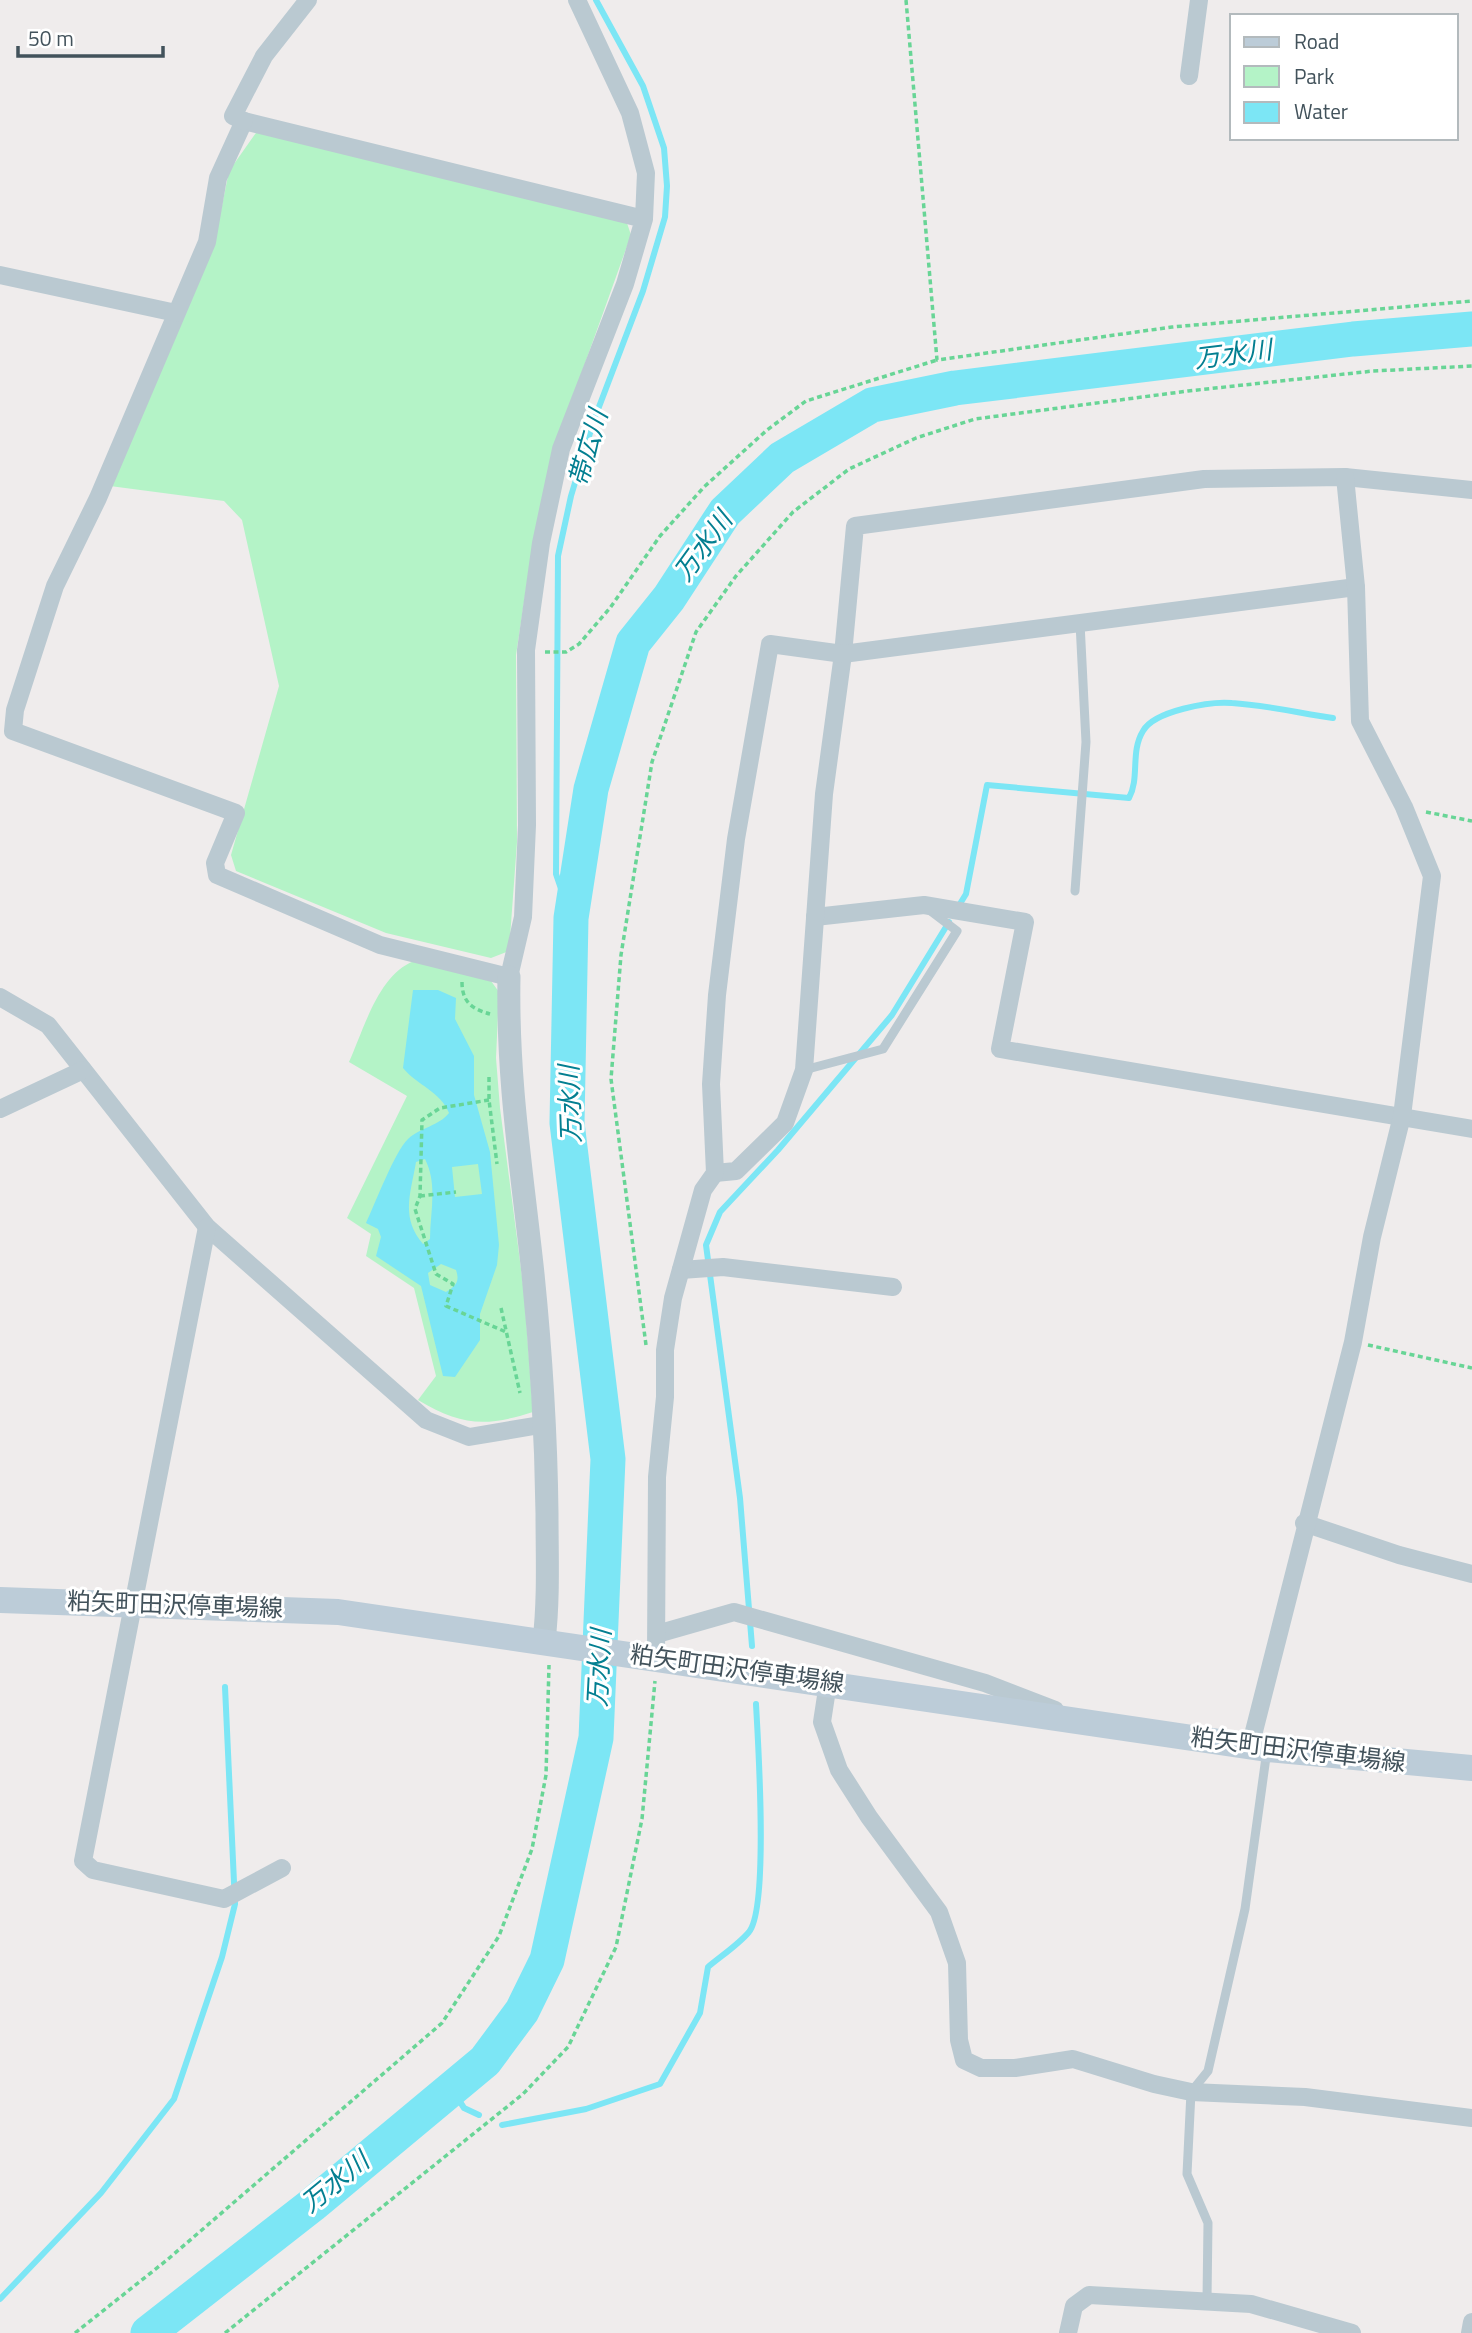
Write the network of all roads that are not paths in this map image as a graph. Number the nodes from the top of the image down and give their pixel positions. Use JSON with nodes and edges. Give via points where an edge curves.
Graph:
{"nodes":[{"id":1,"x":308,"y":0,"type":"edge"},
{"id":2,"x":577,"y":0,"type":"edge"},
{"id":3,"x":1199,"y":0,"type":"edge"},
{"id":4,"x":1189,"y":76,"type":"dead end"},
{"id":5,"x":244,"y":121,"type":"junction"},
{"id":6,"x":644,"y":219,"type":"junction"},
{"id":7,"x":0,"y":275,"type":"edge"},
{"id":8,"x":176,"y":313,"type":"junction"},
{"id":9,"x":1345,"y":477,"type":"junction"},
{"id":10,"x":1472,"y":490,"type":"edge"},
{"id":11,"x":1356,"y":587,"type":"junction"},
{"id":12,"x":1080,"y":624,"type":"junction"},
{"id":13,"x":843,"y":654,"type":"junction"},
{"id":14,"x":1075,"y":891,"type":"dead end"},
{"id":15,"x":934,"y":909,"type":"junction"},
{"id":16,"x":815,"y":917,"type":"junction"},
{"id":17,"x":509,"y":977,"type":"junction"},
{"id":18,"x":0,"y":997,"type":"edge"},
{"id":19,"x":82,"y":1070,"type":"junction"},
{"id":20,"x":803,"y":1070,"type":"junction"},
{"id":21,"x":0,"y":1110,"type":"edge"},
{"id":22,"x":1402,"y":1116,"type":"junction"},
{"id":23,"x":1472,"y":1129,"type":"edge"},
{"id":24,"x":715,"y":1173,"type":"junction"},
{"id":25,"x":207,"y":1227,"type":"junction"},
{"id":26,"x":686,"y":1269,"type":"junction"},
{"id":27,"x":893,"y":1287,"type":"dead end"},
{"id":28,"x":546,"y":1424,"type":"junction"},
{"id":29,"x":1304,"y":1523,"type":"junction"},
{"id":30,"x":1472,"y":1574,"type":"edge"},
{"id":31,"x":0,"y":1600,"type":"edge"},
{"id":32,"x":132,"y":1602,"type":"junction"},
{"id":33,"x":551,"y":1642,"type":"junction"},
{"id":34,"x":653,"y":1649,"type":"junction"},
{"id":35,"x":828,"y":1683,"type":"junction"},
{"id":36,"x":1079,"y":1720,"type":"junction"},
{"id":37,"x":1259,"y":1748,"type":"junction"},
{"id":38,"x":1472,"y":1768,"type":"edge"},
{"id":39,"x":282,"y":1868,"type":"dead end"},
{"id":40,"x":1191,"y":2092,"type":"junction"},
{"id":41,"x":1472,"y":2118,"type":"edge"},
{"id":42,"x":1207,"y":2299,"type":"junction"},
{"id":43,"x":1472,"y":2322,"type":"edge"},
{"id":44,"x":1069,"y":2333,"type":"edge"},
{"id":45,"x":1352,"y":2333,"type":"edge"},
{"id":46,"x":1471,"y":2333,"type":"edge"}],
"edges":[{"from":1,"to":5,"type":"street","via":[[264,57],[233,116]]},
{"from":2,"to":6,"type":"street","via":[[630,113],[646,173]]},
{"from":3,"to":4,"type":"street"},
{"from":5,"to":6,"type":"street"},
{"from":5,"to":8,"type":"street","via":[[218,178],[207,242]]},
{"from":6,"to":17,"type":"street","via":[[625,284],[561,449],[541,543],[526,650],[523,917]]},
{"from":7,"to":8,"type":"street"},
{"from":8,"to":17,"type":"street","via":[[98,498],[55,586],[15,710],[13,731],[236,813],[215,863],[217,874],[380,945]]},
{"from":9,"to":10,"type":"street"},
{"from":9,"to":11,"type":"street"},
{"from":9,"to":13,"type":"street","via":[[1204,479],[855,526]]},
{"from":11,"to":12,"type":"street"},
{"from":11,"to":22,"type":"street","via":[[1360,721],[1404,807],[1432,876]]},
{"from":12,"to":13,"type":"street"},
{"from":12,"to":14,"type":"lane","via":[[1086,741]]},
{"from":13,"to":16,"type":"street","via":[[824,794]]},
{"from":13,"to":24,"type":"street","via":[[770,644],[736,839],[717,995],[711,1084]]},
{"from":15,"to":16,"type":"street"},
{"from":15,"to":20,"type":"lane","via":[[957,931],[883,1049]]},
{"from":15,"to":22,"type":"street","via":[[1025,922],[1000,1049]]},
{"from":16,"to":20,"type":"street"},
{"from":17,"to":28,"type":"street","via":[[512,1108]]},
{"from":18,"to":19,"type":"street","via":[[48,1025]]},
{"from":19,"to":21,"type":"street"},
{"from":19,"to":25,"type":"street"},
{"from":20,"to":24,"type":"street","via":[[785,1123],[736,1171]]},
{"from":22,"to":23,"type":"street"},
{"from":22,"to":29,"type":"street","via":[[1372,1237],[1353,1342]]},
{"from":24,"to":26,"type":"street","via":[[703,1190]]},
{"from":25,"to":28,"type":"street","via":[[426,1420],[469,1437]]},
{"from":25,"to":32,"type":"street"},
{"from":26,"to":27,"type":"street","via":[[714,1267]]},
{"from":26,"to":34,"type":"street","via":[[664,1350]]},
{"from":28,"to":33,"type":"street"},
{"from":29,"to":30,"type":"street"},
{"from":29,"to":37,"type":"street"},
{"from":31,"to":32,"type":"main road","name":"粕矢町田沢停車場線"},
{"from":32,"to":33,"type":"main road","name":"粕矢町田沢停車場線","via":[[338,1612]]},
{"from":32,"to":39,"type":"street","via":[[83,1861],[93,1870],[224,1899]]},
{"from":33,"to":34,"type":"main road","name":"粕矢町田沢停車場線"},
{"from":34,"to":35,"type":"main road","name":"粕矢町田沢停車場線"},
{"from":34,"to":36,"type":"street","via":[[734,1612],[985,1683]]},
{"from":35,"to":36,"type":"main road","name":"粕矢町田沢停車場線"},
{"from":35,"to":40,"type":"street","via":[[822,1722],[839,1770],[939,1912],[957,1963],[959,2040],[964,2060],[981,2068],[1015,2068],[1073,2059]]},
{"from":36,"to":37,"type":"main road","name":"粕矢町田沢停車場線"},
{"from":37,"to":38,"type":"main road","name":"粕矢町田沢停車場線"},
{"from":37,"to":40,"type":"lane","via":[[1245,1909],[1208,2071]]},
{"from":40,"to":41,"type":"street","via":[[1305,2097]]},
{"from":40,"to":42,"type":"lane","via":[[1187,2174],[1208,2223]]},
{"from":42,"to":44,"type":"street","via":[[1089,2295],[1074,2306]]},
{"from":42,"to":45,"type":"street","via":[[1251,2304]]},
{"from":43,"to":46,"type":"street"}]}
